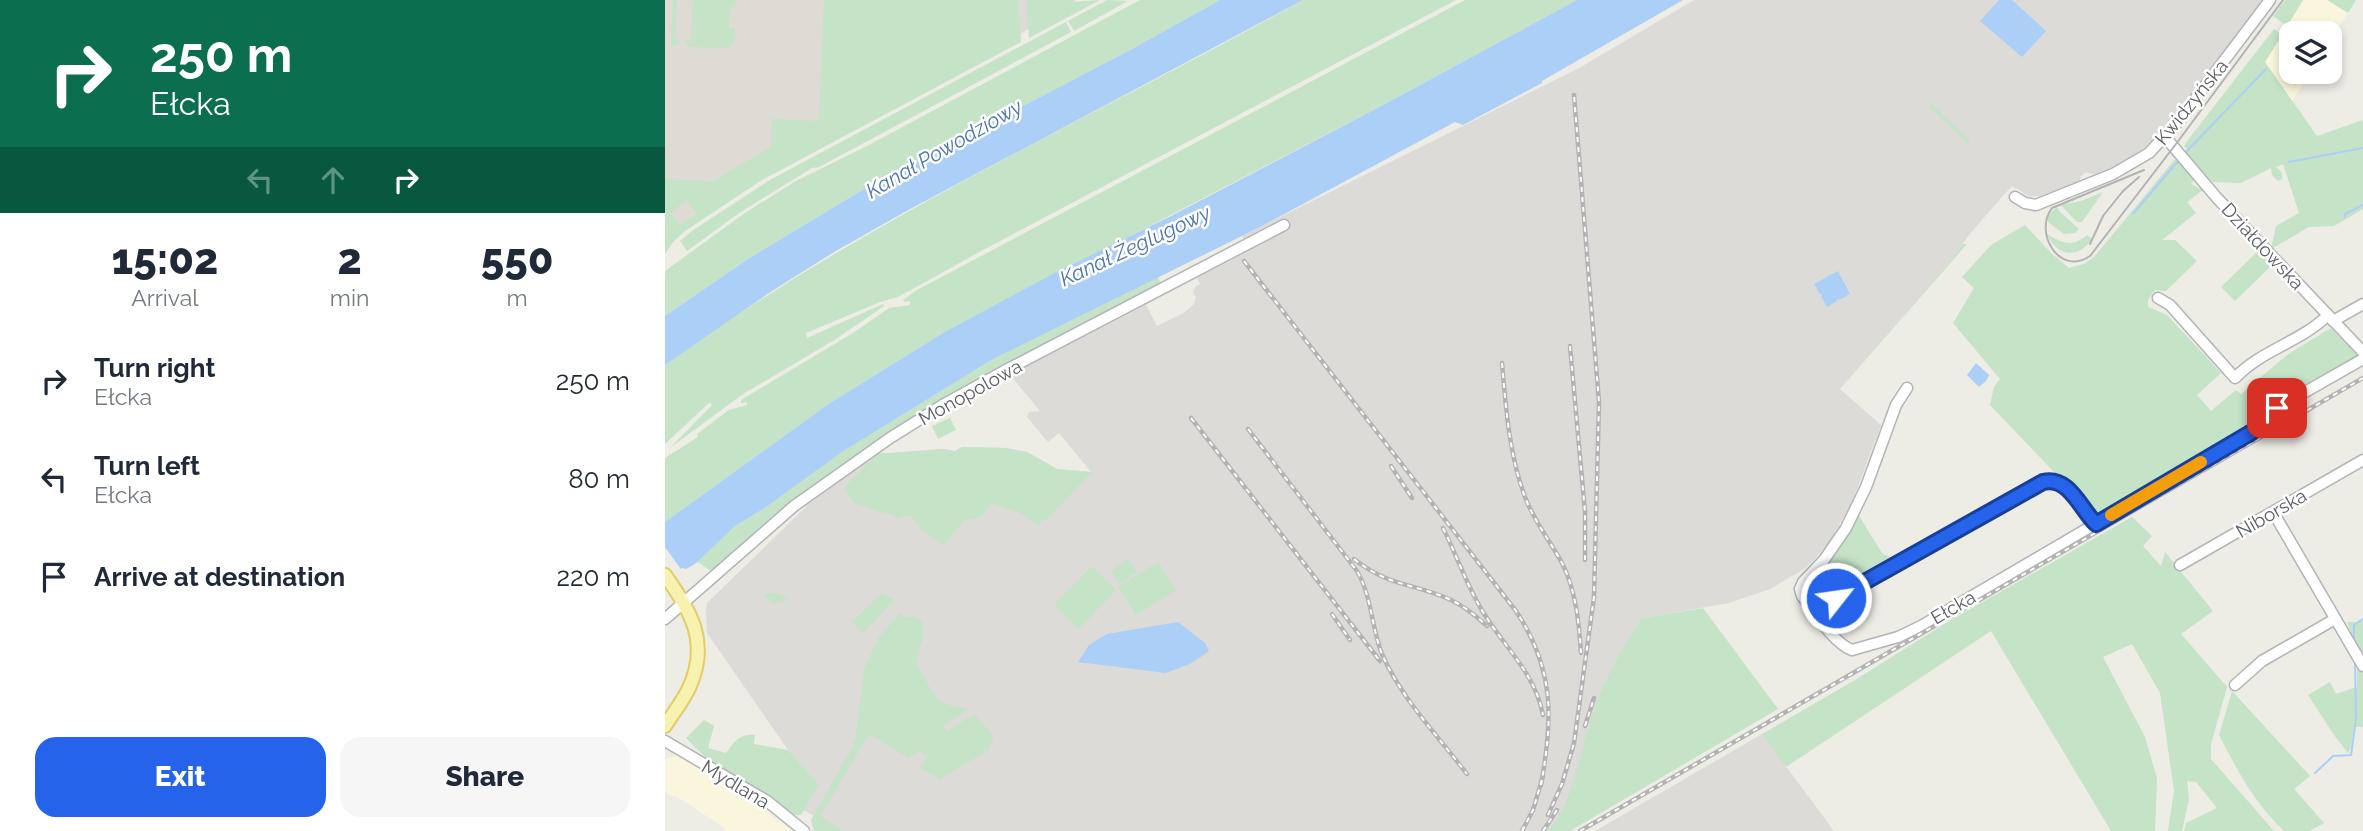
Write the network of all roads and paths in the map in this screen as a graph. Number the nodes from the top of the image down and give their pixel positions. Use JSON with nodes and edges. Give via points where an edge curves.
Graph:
{"nodes":[{"id":1,"x":2270,"y":0,"type":"edge"},
{"id":2,"x":2166,"y":138,"type":"junction"},
{"id":3,"x":2015,"y":197,"type":"dead end"},
{"id":4,"x":1284,"y":225,"type":"dead end"},
{"id":5,"x":2158,"y":298,"type":"dead end"},
{"id":6,"x":2363,"y":304,"type":"edge"},
{"id":7,"x":2330,"y":318,"type":"junction"},
{"id":8,"x":2363,"y":352,"type":"edge"},
{"id":9,"x":2363,"y":359,"type":"edge"},
{"id":10,"x":1907,"y":388,"type":"dead end"},
{"id":11,"x":2363,"y":460,"type":"edge"},
{"id":12,"x":2273,"y":512,"type":"junction"},
{"id":13,"x":2096,"y":524,"type":"junction"},
{"id":14,"x":2180,"y":565,"type":"dead end"},
{"id":15,"x":667,"y":578,"type":"edge"},
{"id":16,"x":685,"y":603,"type":"junction"},
{"id":17,"x":1814,"y":610,"type":"junction"},
{"id":18,"x":665,"y":619,"type":"edge"},
{"id":19,"x":2335,"y":619,"type":"junction"},
{"id":20,"x":2363,"y":666,"type":"edge"},
{"id":21,"x":2235,"y":685,"type":"dead end"},
{"id":22,"x":665,"y":726,"type":"edge"},
{"id":23,"x":665,"y":741,"type":"edge"},
{"id":24,"x":804,"y":831,"type":"edge"}],
"edges":[{"from":1,"to":2,"type":"street","name":"Kwidzyńska"},
{"from":2,"to":3,"type":"street","name":"Kwidzyńska","via":[[2122,170],[2053,198],[2032,205]]},
{"from":2,"to":7,"type":"street","name":"Działdowska"},
{"from":4,"to":16,"type":"street","name":"Monopolowa","via":[[1008,369],[901,431],[794,506]]},
{"from":5,"to":7,"type":"street","via":[[2170,305],[2235,378]]},
{"from":6,"to":7,"type":"street"},
{"from":7,"to":8,"type":"street","name":"Działdowska"},
{"from":9,"to":13,"type":"street","name":"Ełcka","via":[[2277,408],[2252,432]]},
{"from":10,"to":17,"type":"street","name":"Ełcka","via":[[1846,528],[1800,589]]},
{"from":11,"to":12,"type":"street","name":"Niborska"},
{"from":12,"to":14,"type":"street","name":"Niborska"},
{"from":12,"to":19,"type":"street"},
{"from":13,"to":17,"type":"street","name":"Ełcka","via":[[1898,637],[1852,650],[1838,641]]},
{"from":13,"to":17,"type":"street","via":[[2066,487],[2055,481],[2043,482]]},
{"from":15,"to":16,"type":"main road"},
{"from":16,"to":18,"type":"street","name":"Monopolowa"},
{"from":16,"to":22,"type":"main road","via":[[697,632],[698,658],[689,689]]},
{"from":19,"to":20,"type":"street"},
{"from":19,"to":21,"type":"street","via":[[2262,661]]},
{"from":23,"to":24,"type":"street","name":"Mydlana","via":[[767,801]]}]}
